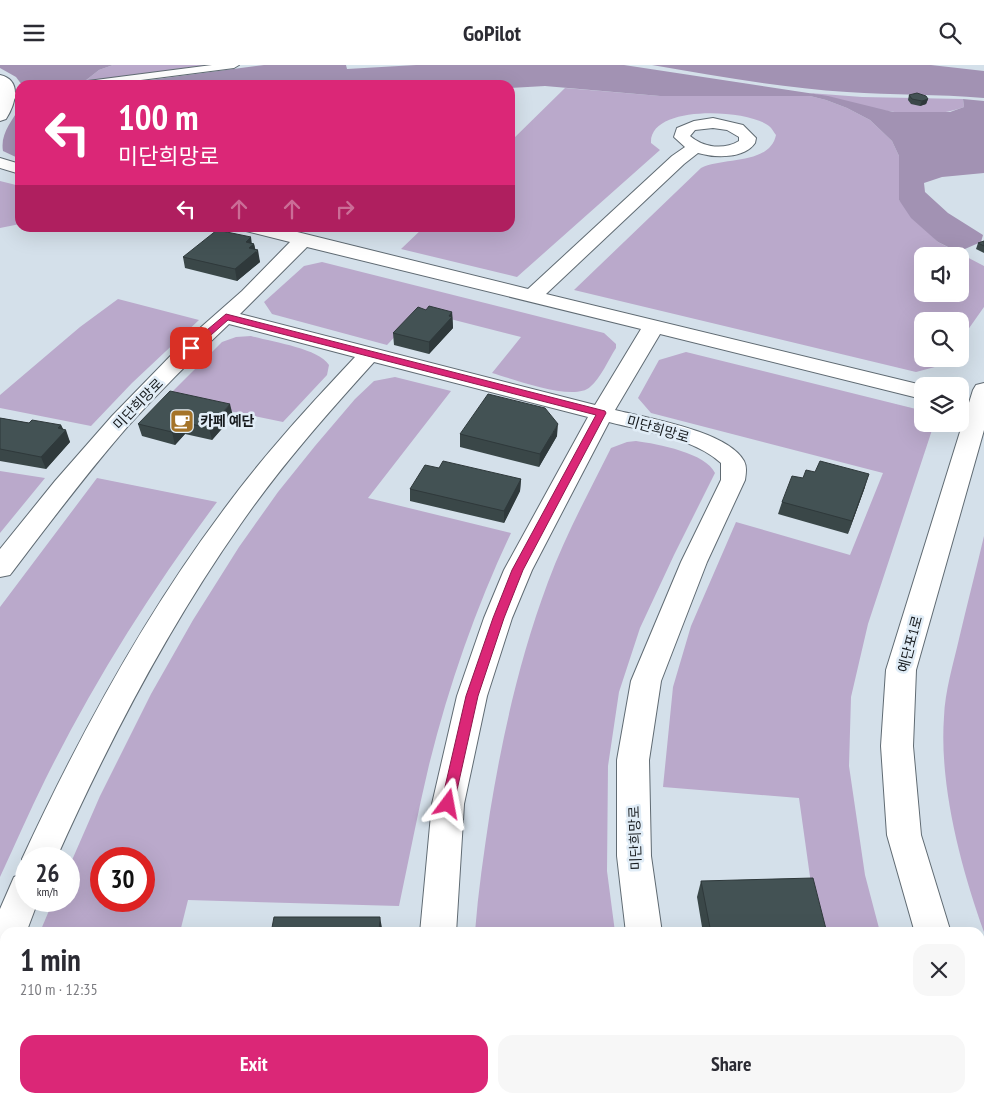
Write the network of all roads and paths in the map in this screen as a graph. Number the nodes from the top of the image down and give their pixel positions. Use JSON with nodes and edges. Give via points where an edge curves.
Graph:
{"nodes":[{"id":1,"x":234,"y":65,"type":"edge"},
{"id":2,"x":0,"y":79,"type":"edge"},
{"id":3,"x":118,"y":80,"type":"edge"},
{"id":4,"x":15,"y":95,"type":"edge"},
{"id":5,"x":0,"y":116,"type":"edge"},
{"id":6,"x":696,"y":147,"type":"dead end"},
{"id":7,"x":0,"y":163,"type":"edge"},
{"id":8,"x":15,"y":168,"type":"edge"},
{"id":9,"x":272,"y":232,"type":"edge"},
{"id":10,"x":303,"y":240,"type":"junction"},
{"id":11,"x":533,"y":295,"type":"junction"},
{"id":12,"x":226,"y":317,"type":"junction"},
{"id":13,"x":652,"y":327,"type":"junction"},
{"id":14,"x":370,"y":353,"type":"junction"},
{"id":15,"x":914,"y":390,"type":"edge"},
{"id":16,"x":974,"y":399,"type":"edge"},
{"id":17,"x":602,"y":413,"type":"junction"},
{"id":18,"x":0,"y":568,"type":"edge"},
{"id":19,"x":44,"y":847,"type":"edge"},
{"id":20,"x":16,"y":912,"type":"edge"},
{"id":21,"x":10,"y":927,"type":"edge"},
{"id":22,"x":438,"y":927,"type":"edge"},
{"id":23,"x":643,"y":927,"type":"edge"},
{"id":24,"x":931,"y":927,"type":"edge"}],
"edges":[{"from":1,"to":3,"type":"lane"},
{"from":2,"to":4,"type":"street"},
{"from":4,"to":5,"type":"street"},
{"from":6,"to":11,"type":"street"},
{"from":7,"to":8,"type":"street"},
{"from":9,"to":10,"type":"street"},
{"from":10,"to":11,"type":"street"},
{"from":10,"to":12,"type":"street"},
{"from":11,"to":13,"type":"street"},
{"from":12,"to":14,"type":"street","name":"미단희망로"},
{"from":12,"to":18,"type":"street","name":"미단희망로","via":[[120,421]]},
{"from":13,"to":15,"type":"street"},
{"from":13,"to":17,"type":"street"},
{"from":14,"to":17,"type":"street","name":"미단희망로"},
{"from":14,"to":19,"type":"street","via":[[311,418],[215,541],[151,641],[104,725]]},
{"from":16,"to":24,"type":"street","name":"예단포1로","via":[[901,670],[896,746],[904,835]]},
{"from":17,"to":22,"type":"street","via":[[518,570],[472,696],[448,804]]},
{"from":17,"to":23,"type":"street","name":"미단희망로","via":[[707,443],[731,459],[735,468],[734,480],[694,562],[646,681],[633,761],[634,856]]},
{"from":20,"to":21,"type":"street"}]}
